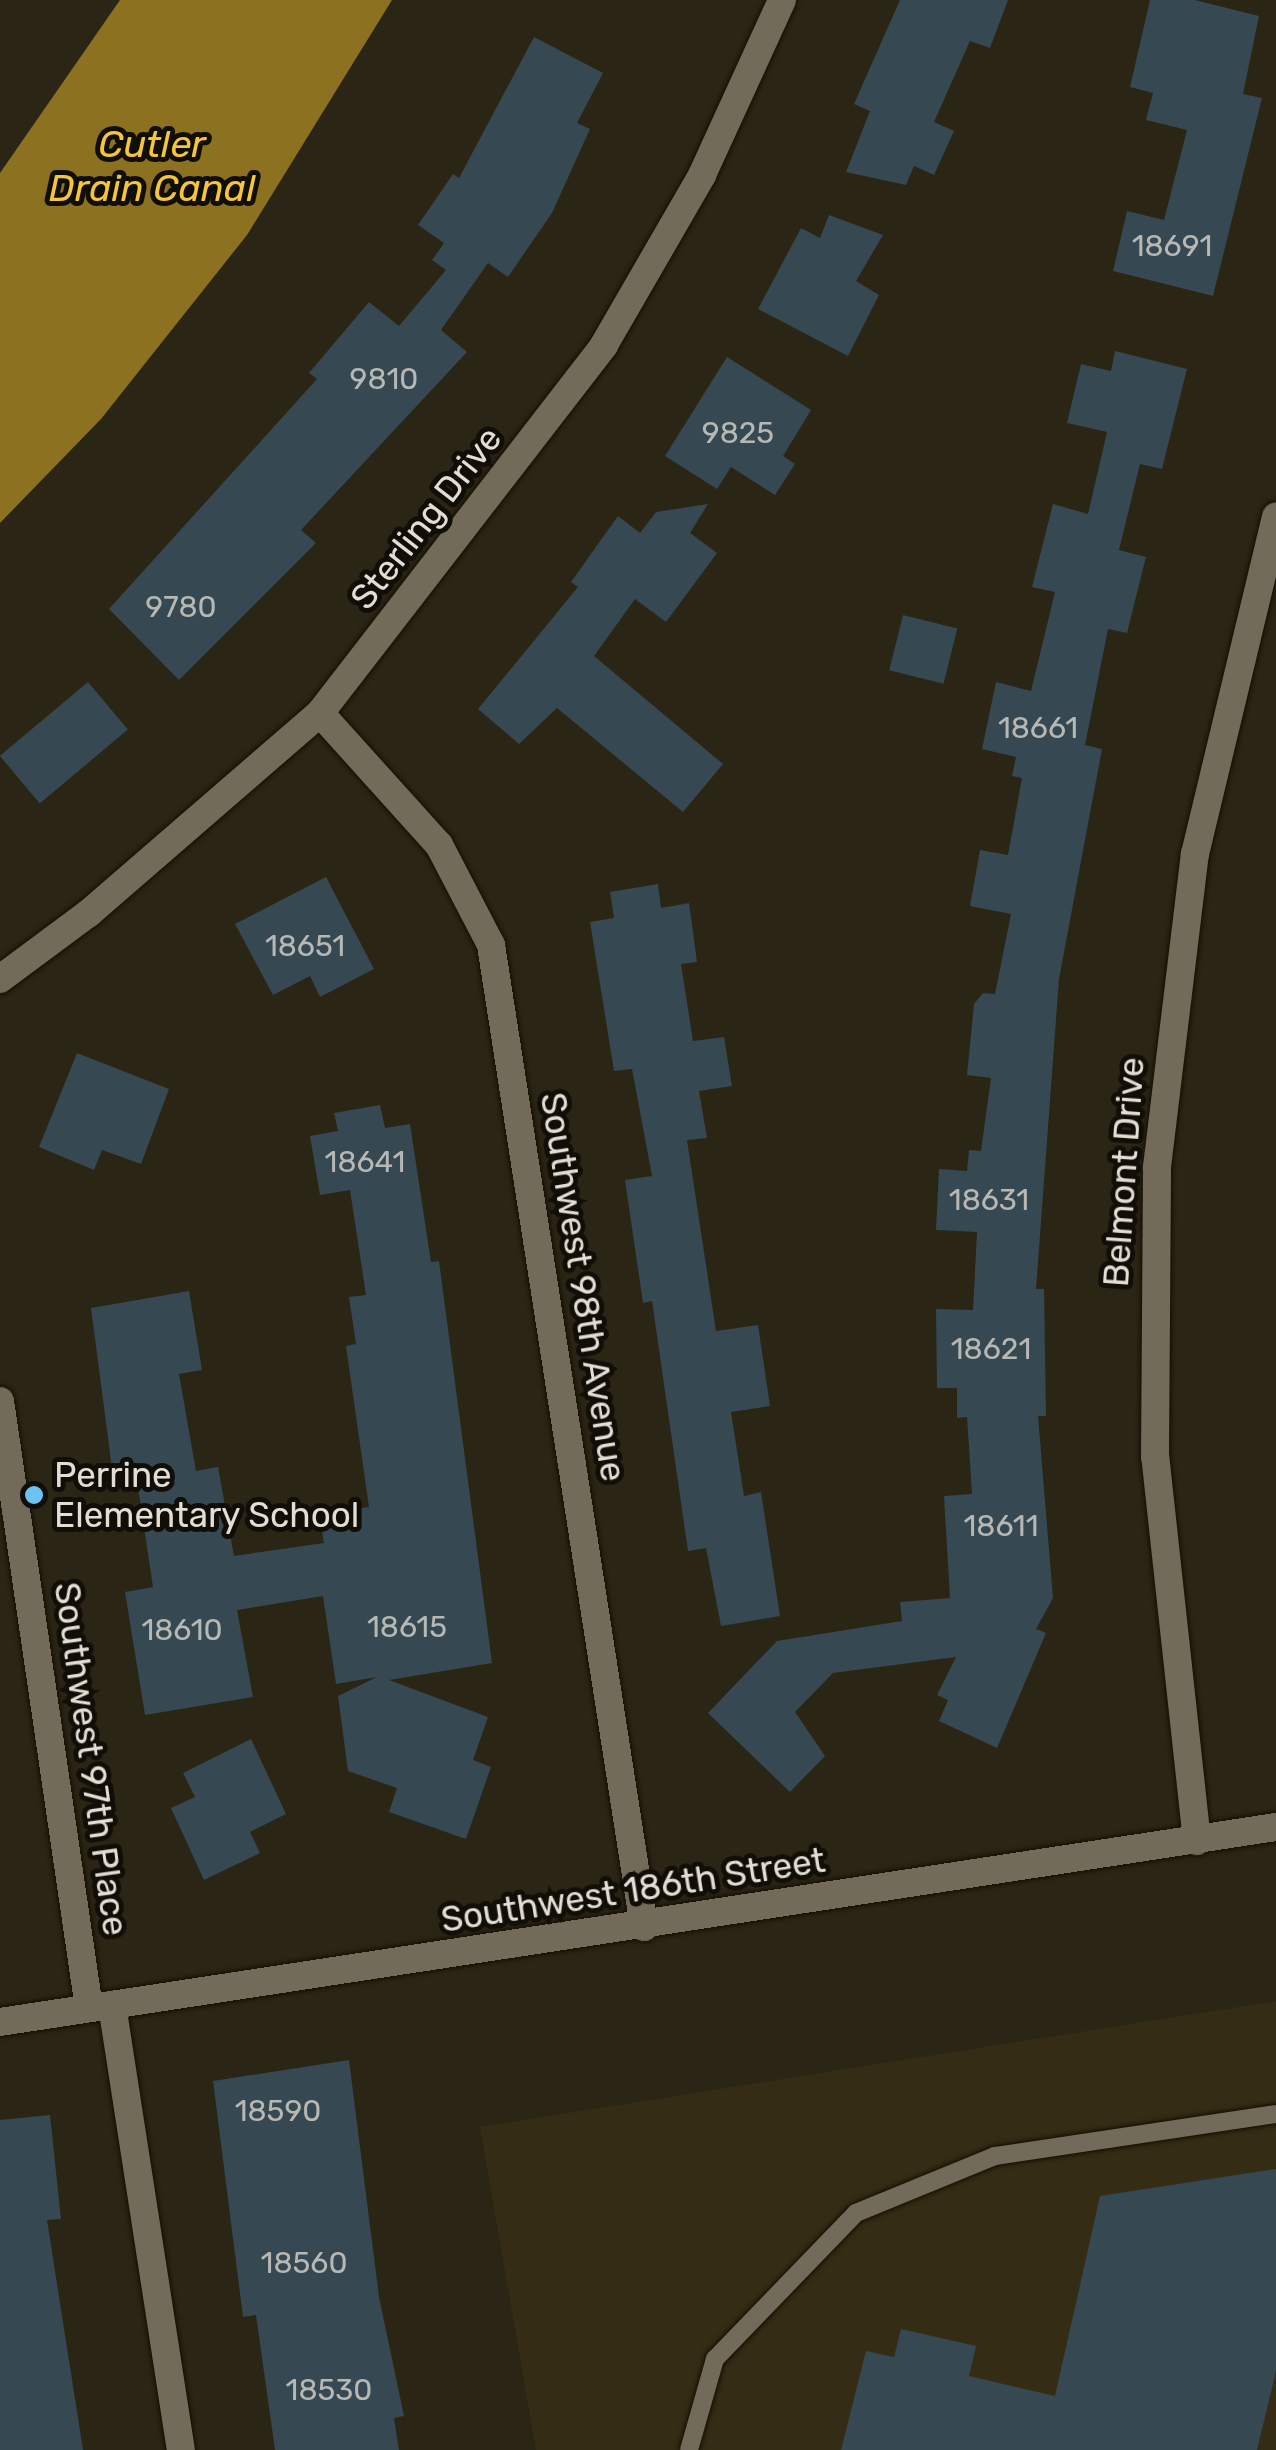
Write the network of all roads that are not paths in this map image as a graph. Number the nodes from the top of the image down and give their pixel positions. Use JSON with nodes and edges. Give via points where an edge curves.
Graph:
{"nodes":[{"id":1,"x":782,"y":0,"type":"edge"},
{"id":2,"x":1276,"y":517,"type":"edge"},
{"id":3,"x":320,"y":713,"type":"junction"},
{"id":4,"x":0,"y":978,"type":"edge"},
{"id":5,"x":0,"y":1401,"type":"edge"},
{"id":6,"x":1276,"y":1828,"type":"edge"},
{"id":7,"x":1197,"y":1841,"type":"junction"},
{"id":8,"x":644,"y":1928,"type":"junction"},
{"id":9,"x":100,"y":2007,"type":"junction"},
{"id":10,"x":0,"y":2022,"type":"edge"},
{"id":11,"x":1276,"y":2114,"type":"edge"},
{"id":12,"x":181,"y":2450,"type":"edge"},
{"id":13,"x":689,"y":2450,"type":"edge"}],
"edges":[{"from":1,"to":3,"type":"street","name":"Sterling Drive","via":[[702,176],[604,345]]},
{"from":2,"to":7,"type":"street","name":"Belmont Drive","via":[[1196,854],[1157,1167],[1156,1458]]},
{"from":3,"to":4,"type":"street","name":"Sterling Drive","via":[[89,913]]},
{"from":3,"to":8,"type":"street","name":"Southwest 98th Avenue","via":[[439,845],[490,946]]},
{"from":5,"to":9,"type":"street","name":"Southwest 97th Place"},
{"from":6,"to":7,"type":"street","name":"Southwest 186th Street"},
{"from":7,"to":8,"type":"street","name":"Southwest 186th Street"},
{"from":8,"to":9,"type":"street","name":"Southwest 186th Street"},
{"from":9,"to":10,"type":"street","name":"Southwest 186th Street"},
{"from":9,"to":12,"type":"street","name":"Southwest 97th Place"},
{"from":11,"to":13,"type":"lane","via":[[994,2156],[856,2213],[715,2359]]}]}
